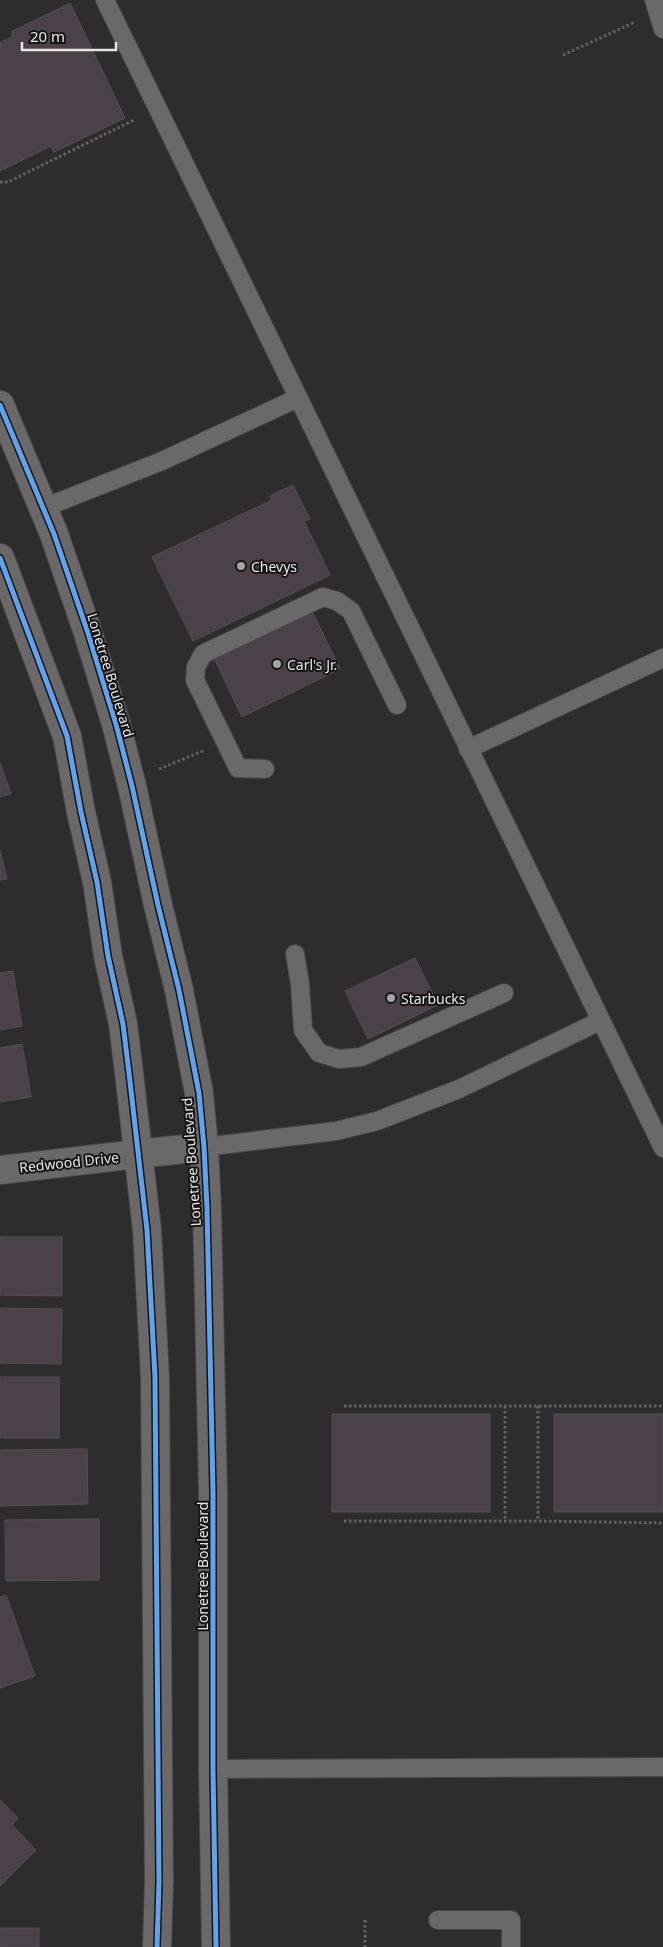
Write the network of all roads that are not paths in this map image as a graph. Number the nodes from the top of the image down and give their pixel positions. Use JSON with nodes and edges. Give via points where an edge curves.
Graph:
{"nodes":[{"id":1,"x":105,"y":0,"type":"edge"},
{"id":2,"x":654,"y":0,"type":"edge"},
{"id":3,"x":663,"y":29,"type":"edge"},
{"id":4,"x":298,"y":398,"type":"junction"},
{"id":5,"x":0,"y":405,"type":"edge"},
{"id":6,"x":43,"y":508,"type":"junction"},
{"id":7,"x":0,"y":558,"type":"edge"},
{"id":8,"x":663,"y":658,"type":"edge"},
{"id":9,"x":397,"y":705,"type":"dead end"},
{"id":10,"x":468,"y":749,"type":"junction"},
{"id":11,"x":265,"y":769,"type":"dead end"},
{"id":12,"x":296,"y":954,"type":"dead end"},
{"id":13,"x":504,"y":993,"type":"dead end"},
{"id":14,"x":600,"y":1021,"type":"junction"},
{"id":15,"x":204,"y":1147,"type":"junction"},
{"id":16,"x":663,"y":1148,"type":"edge"},
{"id":17,"x":138,"y":1154,"type":"junction"},
{"id":18,"x":0,"y":1170,"type":"edge"},
{"id":19,"x":663,"y":1768,"type":"edge"},
{"id":20,"x":213,"y":1769,"type":"junction"},
{"id":21,"x":438,"y":1920,"type":"dead end"},
{"id":22,"x":157,"y":1947,"type":"edge"},
{"id":23,"x":216,"y":1947,"type":"edge"},
{"id":24,"x":511,"y":1947,"type":"edge"}],
"edges":[{"from":1,"to":4,"type":"lane"},
{"from":2,"to":3,"type":"lane"},
{"from":4,"to":6,"type":"lane","via":[[162,461]]},
{"from":4,"to":10,"type":"lane"},
{"from":5,"to":6,"type":"main road","name":"Lonetree Boulevard"},
{"from":6,"to":15,"type":"main road","name":"Lonetree Boulevard","via":[[88,633],[132,786],[179,990],[199,1093]]},
{"from":7,"to":17,"type":"main road","via":[[67,736],[123,1024]]},
{"from":8,"to":10,"type":"lane"},
{"from":9,"to":11,"type":"lane","via":[[351,611],[337,601],[323,598],[203,654],[196,667],[195,680],[238,768]]},
{"from":10,"to":14,"type":"lane"},
{"from":12,"to":13,"type":"lane","via":[[303,1030],[318,1053],[339,1059],[361,1057]]},
{"from":14,"to":15,"type":"lane","via":[[459,1089],[377,1121],[336,1131]]},
{"from":14,"to":16,"type":"lane"},
{"from":15,"to":17,"type":"main road","name":"Redwood Drive"},
{"from":15,"to":20,"type":"main road","name":"Lonetree Boulevard","via":[[213,1492]]},
{"from":17,"to":18,"type":"main road","name":"Redwood Drive"},
{"from":17,"to":22,"type":"main road","via":[[147,1230],[155,1377]]},
{"from":19,"to":20,"type":"lane"},
{"from":20,"to":23,"type":"main road","name":"Lonetree Boulevard"},
{"from":21,"to":24,"type":"lane","via":[[511,1920]]}]}
